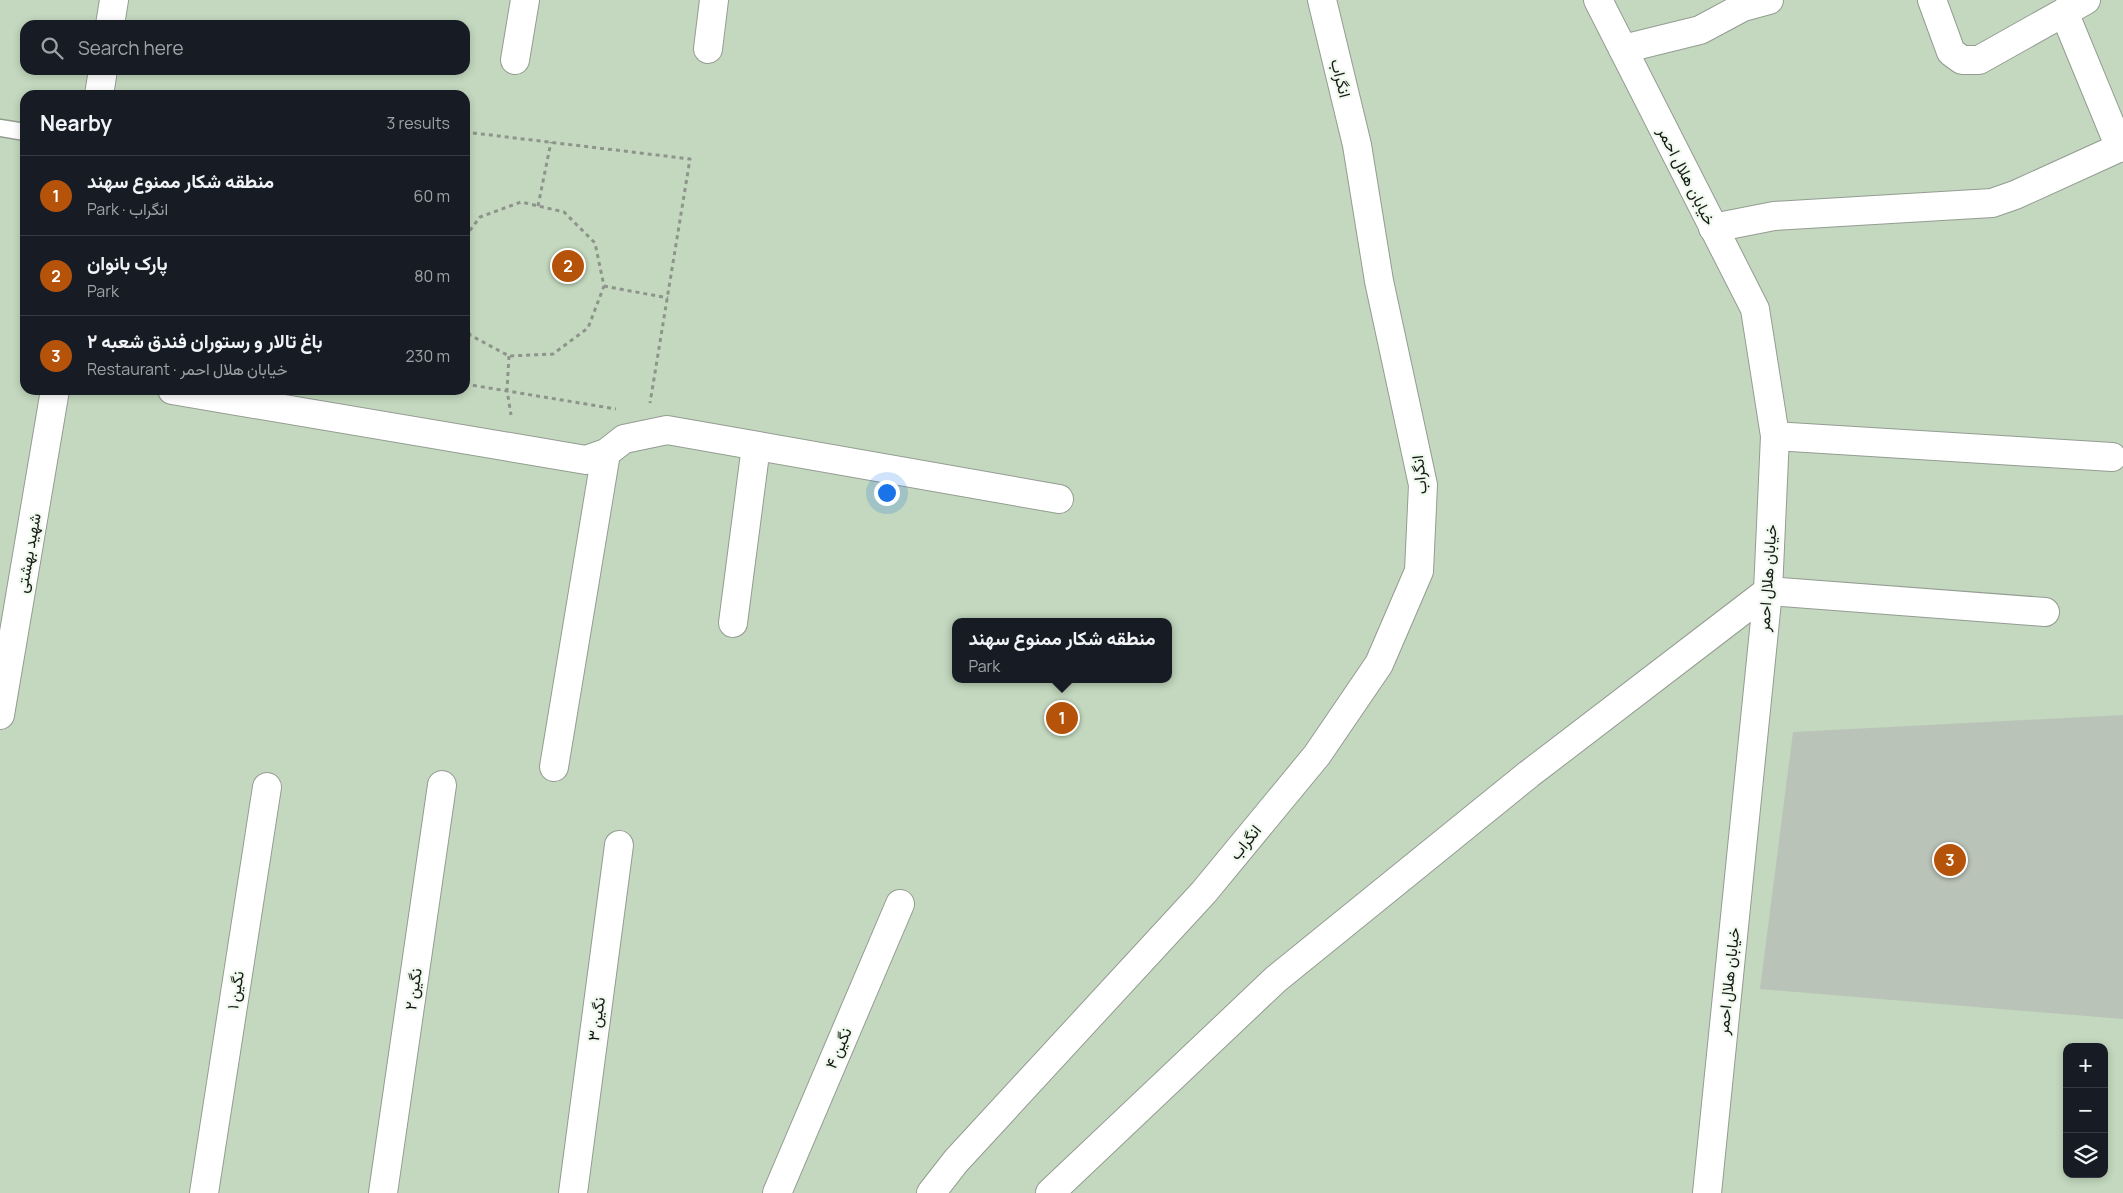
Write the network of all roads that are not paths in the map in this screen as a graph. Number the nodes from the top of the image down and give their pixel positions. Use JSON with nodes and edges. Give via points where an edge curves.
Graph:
{"nodes":[{"id":1,"x":114,"y":0,"type":"edge"},
{"id":2,"x":525,"y":0,"type":"edge"},
{"id":3,"x":714,"y":0,"type":"edge"},
{"id":4,"x":1322,"y":0,"type":"edge"},
{"id":5,"x":1598,"y":0,"type":"edge"},
{"id":6,"x":1769,"y":0,"type":"edge"},
{"id":7,"x":1932,"y":0,"type":"edge"},
{"id":8,"x":2075,"y":6,"type":"edge"},
{"id":9,"x":111,"y":20,"type":"edge"},
{"id":10,"x":708,"y":48,"type":"dead end"},
{"id":11,"x":1623,"y":49,"type":"junction"},
{"id":12,"x":515,"y":60,"type":"dead end"},
{"id":13,"x":102,"y":75,"type":"edge"},
{"id":14,"x":100,"y":90,"type":"edge"},
{"id":15,"x":0,"y":128,"type":"edge"},
{"id":16,"x":20,"y":131,"type":"edge"},
{"id":17,"x":2121,"y":147,"type":"edge"},
{"id":18,"x":1713,"y":228,"type":"junction"},
{"id":19,"x":54,"y":395,"type":"edge"},
{"id":20,"x":202,"y":395,"type":"edge"},
{"id":21,"x":1775,"y":436,"type":"junction"},
{"id":22,"x":756,"y":446,"type":"junction"},
{"id":23,"x":606,"y":453,"type":"junction"},
{"id":24,"x":2112,"y":457,"type":"dead end"},
{"id":25,"x":1059,"y":499,"type":"dead end"},
{"id":26,"x":1768,"y":591,"type":"junction"},
{"id":27,"x":2045,"y":612,"type":"dead end"},
{"id":28,"x":733,"y":623,"type":"dead end"},
{"id":29,"x":0,"y":715,"type":"edge"},
{"id":30,"x":554,"y":768,"type":"dead end"},
{"id":31,"x":442,"y":785,"type":"dead end"},
{"id":32,"x":266,"y":787,"type":"dead end"},
{"id":33,"x":619,"y":845,"type":"dead end"},
{"id":34,"x":900,"y":904,"type":"dead end"},
{"id":35,"x":204,"y":1193,"type":"edge"},
{"id":36,"x":383,"y":1193,"type":"edge"},
{"id":37,"x":573,"y":1193,"type":"edge"},
{"id":38,"x":777,"y":1193,"type":"edge"},
{"id":39,"x":931,"y":1193,"type":"edge"},
{"id":40,"x":1050,"y":1193,"type":"edge"},
{"id":41,"x":1707,"y":1193,"type":"edge"}],
"edges":[{"from":1,"to":9,"type":"street"},
{"from":2,"to":12,"type":"street"},
{"from":3,"to":10,"type":"street"},
{"from":4,"to":39,"type":"street","name":"انگراب","via":[[1357,145],[1379,281],[1423,485],[1419,571],[1379,664],[1316,755],[1204,892]]},
{"from":5,"to":11,"type":"street","name":"خیابان هلال احمر"},
{"from":6,"to":11,"type":"street","via":[[1743,7],[1700,30]]},
{"from":7,"to":8,"type":"street","via":[[1951,52],[1962,60],[1978,60]]},
{"from":8,"to":17,"type":"street"},
{"from":11,"to":18,"type":"street","name":"خیابان هلال احمر"},
{"from":13,"to":14,"type":"street"},
{"from":15,"to":16,"type":"lane"},
{"from":17,"to":18,"type":"street","via":[[1992,203],[1774,216]]},
{"from":18,"to":21,"type":"street","name":"خیابان هلال احمر","via":[[1755,309]]},
{"from":19,"to":29,"type":"street","name":"شهید بهشتی"},
{"from":20,"to":23,"type":"street","via":[[586,460]]},
{"from":21,"to":24,"type":"street"},
{"from":21,"to":26,"type":"street","name":"خیابان هلال احمر"},
{"from":22,"to":23,"type":"street","via":[[667,430],[624,439]]},
{"from":22,"to":25,"type":"street"},
{"from":22,"to":28,"type":"street"},
{"from":23,"to":30,"type":"street"},
{"from":26,"to":27,"type":"street"},
{"from":26,"to":40,"type":"street","via":[[1528,774],[1276,979]]},
{"from":26,"to":41,"type":"street","name":"خیابان هلال احمر"},
{"from":31,"to":36,"type":"street","name":"نگین ۲"},
{"from":32,"to":35,"type":"street","name":"نگین ۱"},
{"from":33,"to":37,"type":"street","name":"نگین ۳"},
{"from":34,"to":38,"type":"street","name":"نگین ۴"}]}
